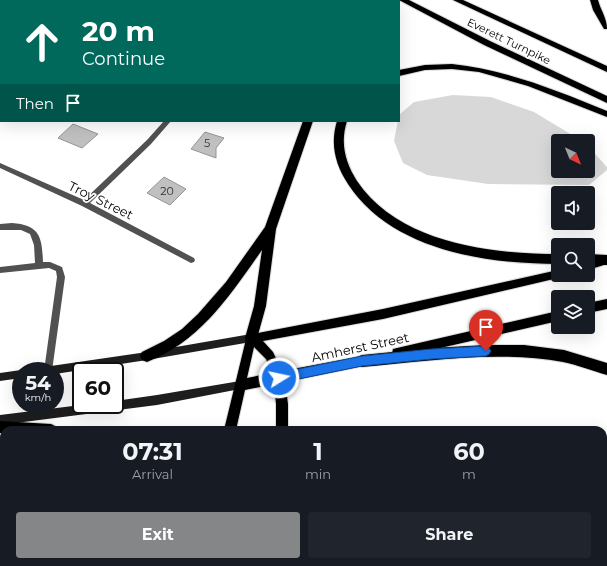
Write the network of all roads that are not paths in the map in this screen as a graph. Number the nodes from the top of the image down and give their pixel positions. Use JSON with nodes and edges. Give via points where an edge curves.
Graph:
{"nodes":[{"id":1,"x":403,"y":0,"type":"edge"},
{"id":2,"x":457,"y":0,"type":"edge"},
{"id":3,"x":594,"y":0,"type":"edge"},
{"id":4,"x":607,"y":27,"type":"edge"},
{"id":5,"x":607,"y":69,"type":"edge"},
{"id":6,"x":400,"y":73,"type":"edge"},
{"id":7,"x":607,"y":100,"type":"edge"},
{"id":8,"x":607,"y":114,"type":"edge"},
{"id":9,"x":167,"y":122,"type":"edge"},
{"id":10,"x":308,"y":122,"type":"edge"},
{"id":11,"x":342,"y":122,"type":"edge"},
{"id":12,"x":0,"y":165,"type":"edge"},
{"id":13,"x":85,"y":204,"type":"junction"},
{"id":14,"x":0,"y":227,"type":"edge"},
{"id":15,"x":270,"y":229,"type":"junction"},
{"id":16,"x":551,"y":259,"type":"edge"},
{"id":17,"x":595,"y":259,"type":"edge"},
{"id":18,"x":191,"y":260,"type":"dead end"},
{"id":19,"x":607,"y":260,"type":"edge"},
{"id":20,"x":595,"y":264,"type":"edge"},
{"id":21,"x":39,"y":266,"type":"junction"},
{"id":22,"x":0,"y":270,"type":"edge"},
{"id":23,"x":551,"y":276,"type":"edge"},
{"id":24,"x":607,"y":304,"type":"edge"},
{"id":25,"x":595,"y":307,"type":"edge"},
{"id":26,"x":551,"y":318,"type":"edge"},
{"id":27,"x":251,"y":338,"type":"junction"},
{"id":28,"x":147,"y":356,"type":"junction"},
{"id":29,"x":362,"y":361,"type":"junction"},
{"id":30,"x":49,"y":362,"type":"edge"},
{"id":31,"x":64,"y":368,"type":"edge"},
{"id":32,"x":607,"y":369,"type":"edge"},
{"id":33,"x":12,"y":375,"type":"edge"},
{"id":34,"x":0,"y":377,"type":"edge"},
{"id":35,"x":279,"y":378,"type":"junction"},
{"id":36,"x":240,"y":385,"type":"junction"},
{"id":37,"x":0,"y":420,"type":"edge"},
{"id":38,"x":231,"y":426,"type":"edge"},
{"id":39,"x":282,"y":426,"type":"edge"}],
"edges":[{"from":1,"to":7,"type":"highway","name":"Everett Turnpike"},
{"from":2,"to":5,"type":"highway","name":"Everett Turnpike"},
{"from":3,"to":4,"type":"highway"},
{"from":6,"to":8,"type":"highway","via":[[418,68],[443,67],[488,72],[518,80]]},
{"from":9,"to":13,"type":"street"},
{"from":10,"to":15,"type":"highway"},
{"from":11,"to":16,"type":"highway","via":[[338,140],[344,168],[363,197],[387,217],[428,238],[462,249],[505,258]]},
{"from":12,"to":13,"type":"street","name":"Troy Street"},
{"from":13,"to":18,"type":"street","name":"Troy Street"},
{"from":14,"to":21,"type":"street","via":[[22,226],[36,236],[39,245]]},
{"from":15,"to":27,"type":"highway","via":[[260,306]]},
{"from":15,"to":28,"type":"highway","via":[[230,288],[206,316],[179,340]]},
{"from":17,"to":19,"type":"highway"},
{"from":19,"to":20,"type":"main road"},
{"from":21,"to":22,"type":"street"},
{"from":21,"to":30,"type":"street","via":[[50,265],[59,269],[61,277]]},
{"from":23,"to":27,"type":"main road","via":[[382,314]]},
{"from":24,"to":25,"type":"main road"},
{"from":26,"to":29,"type":"main road","name":"Amherst Street"},
{"from":27,"to":28,"type":"main road"},
{"from":27,"to":35,"type":"main road","via":[[265,349],[272,359]]},
{"from":27,"to":36,"type":"main road"},
{"from":28,"to":31,"type":"main road"},
{"from":29,"to":32,"type":"highway","via":[[432,354],[524,351],[564,356]]},
{"from":29,"to":35,"type":"main road","name":"Amherst Street"},
{"from":33,"to":34,"type":"main road"},
{"from":35,"to":36,"type":"main road","name":"Amherst Street"},
{"from":35,"to":39,"type":"main road"},
{"from":36,"to":37,"type":"main road","name":"Amherst Street","via":[[157,400]]},
{"from":36,"to":38,"type":"main road"}]}
